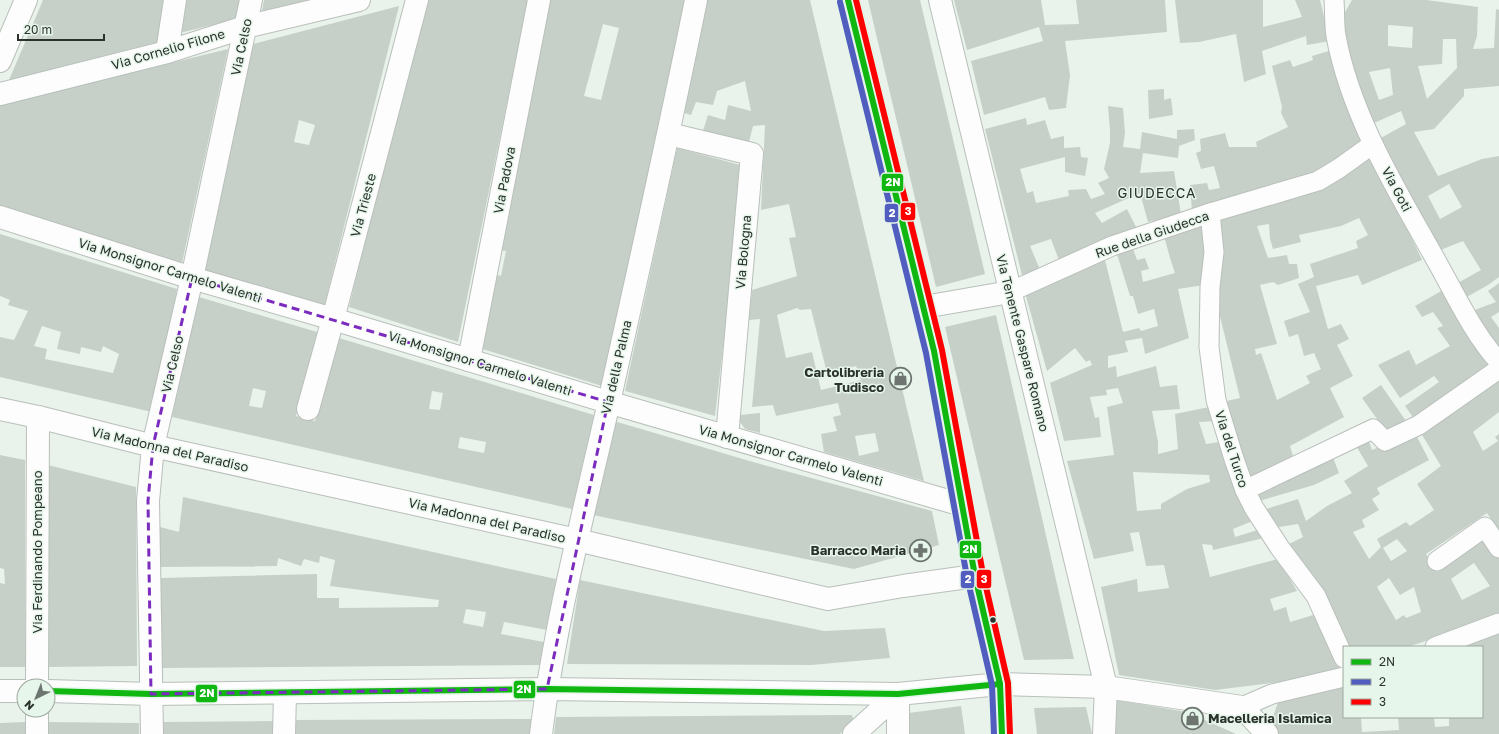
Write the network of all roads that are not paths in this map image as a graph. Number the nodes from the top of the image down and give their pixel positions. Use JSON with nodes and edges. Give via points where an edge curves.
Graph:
{"nodes":[{"id":1,"x":26,"y":0,"type":"edge"},
{"id":2,"x":175,"y":0,"type":"edge"},
{"id":3,"x":251,"y":0,"type":"edge"},
{"id":4,"x":359,"y":0,"type":"edge"},
{"id":5,"x":417,"y":0,"type":"edge"},
{"id":6,"x":539,"y":0,"type":"edge"},
{"id":7,"x":696,"y":0,"type":"edge"},
{"id":8,"x":848,"y":0,"type":"edge"},
{"id":9,"x":940,"y":0,"type":"edge"},
{"id":10,"x":1334,"y":0,"type":"edge"},
{"id":11,"x":246,"y":27,"type":"junction"},
{"id":12,"x":167,"y":52,"type":"junction"},
{"id":13,"x":0,"y":61,"type":"edge"},
{"id":14,"x":0,"y":94,"type":"edge"},
{"id":15,"x":668,"y":134,"type":"junction"},
{"id":16,"x":1373,"y":144,"type":"junction"},
{"id":17,"x":1210,"y":213,"type":"junction"},
{"id":18,"x":0,"y":217,"type":"edge"},
{"id":19,"x":192,"y":278,"type":"junction"},
{"id":20,"x":1010,"y":292,"type":"junction"},
{"id":21,"x":924,"y":308,"type":"junction"},
{"id":22,"x":334,"y":319,"type":"junction"},
{"id":23,"x":469,"y":360,"type":"junction"},
{"id":24,"x":1499,"y":362,"type":"edge"},
{"id":25,"x":1499,"y":368,"type":"edge"},
{"id":26,"x":608,"y":402,"type":"junction"},
{"id":27,"x":0,"y":409,"type":"edge"},
{"id":28,"x":308,"y":409,"type":"dead end"},
{"id":29,"x":38,"y":417,"type":"junction"},
{"id":30,"x":727,"y":437,"type":"junction"},
{"id":31,"x":153,"y":446,"type":"junction"},
{"id":32,"x":1246,"y":490,"type":"junction"},
{"id":33,"x":962,"y":505,"type":"junction"},
{"id":34,"x":576,"y":540,"type":"junction"},
{"id":35,"x":1499,"y":548,"type":"edge"},
{"id":36,"x":1437,"y":561,"type":"dead end"},
{"id":37,"x":975,"y":576,"type":"junction"},
{"id":38,"x":1499,"y":623,"type":"edge"},
{"id":39,"x":1438,"y":646,"type":"edge"},
{"id":40,"x":1343,"y":656,"type":"edge"},
{"id":41,"x":1343,"y":677,"type":"edge"},
{"id":42,"x":37,"y":678,"type":"edge"},
{"id":43,"x":1000,"y":684,"type":"junction"},
{"id":44,"x":1106,"y":687,"type":"junction"},
{"id":45,"x":547,"y":689,"type":"junction"},
{"id":46,"x":0,"y":691,"type":"edge"},
{"id":47,"x":16,"y":691,"type":"edge"},
{"id":48,"x":56,"y":691,"type":"edge"},
{"id":49,"x":285,"y":693,"type":"junction"},
{"id":50,"x":152,"y":694,"type":"junction"},
{"id":51,"x":898,"y":694,"type":"junction"},
{"id":52,"x":1242,"y":707,"type":"junction"},
{"id":53,"x":37,"y":718,"type":"edge"},
{"id":54,"x":37,"y":734,"type":"edge"},
{"id":55,"x":152,"y":734,"type":"edge"},
{"id":56,"x":284,"y":734,"type":"edge"},
{"id":57,"x":541,"y":734,"type":"edge"},
{"id":58,"x":854,"y":734,"type":"edge"},
{"id":59,"x":898,"y":734,"type":"edge"},
{"id":60,"x":1002,"y":734,"type":"edge"},
{"id":61,"x":1104,"y":734,"type":"edge"},
{"id":62,"x":1267,"y":734,"type":"edge"}],
"edges":[{"from":1,"to":13,"type":"street"},
{"from":2,"to":12,"type":"street"},
{"from":3,"to":11,"type":"street","name":"Via Celso"},
{"from":4,"to":11,"type":"street","name":"Via Cornelio Filone"},
{"from":5,"to":22,"type":"street","name":"Via Trieste"},
{"from":6,"to":23,"type":"street","name":"Via Padova"},
{"from":7,"to":15,"type":"street","name":"Via della Palma"},
{"from":8,"to":21,"type":"street"},
{"from":9,"to":20,"type":"street","name":"Via Tenente Gaspare Romano"},
{"from":10,"to":16,"type":"street","name":"Via Goti","via":[[1336,36],[1348,81]]},
{"from":11,"to":12,"type":"street","name":"Via Cornelio Filone"},
{"from":11,"to":19,"type":"street","name":"Via Celso"},
{"from":12,"to":14,"type":"street","name":"Via Cornelio Filone"},
{"from":15,"to":26,"type":"street","name":"Via della Palma"},
{"from":15,"to":30,"type":"street","name":"Via Bologna","via":[[752,154]]},
{"from":16,"to":17,"type":"street","name":"Rue della Giudecca","via":[[1318,181]]},
{"from":16,"to":24,"type":"street","name":"Via Goti","via":[[1486,348]]},
{"from":17,"to":20,"type":"street","name":"Rue della Giudecca","via":[[1112,246]]},
{"from":17,"to":32,"type":"street","name":"Via del Turco","via":[[1214,252],[1210,287],[1209,347],[1216,400]]},
{"from":18,"to":19,"type":"street","name":"Via Monsignor Carmelo Valenti"},
{"from":19,"to":22,"type":"street","name":"Via Monsignor Carmelo Valenti"},
{"from":19,"to":31,"type":"street","name":"Via Celso"},
{"from":20,"to":21,"type":"street","name":"Rue della Giudecca"},
{"from":20,"to":44,"type":"street","name":"Via Tenente Gaspare Romano"},
{"from":21,"to":33,"type":"street"},
{"from":22,"to":23,"type":"street","name":"Via Monsignor Carmelo Valenti"},
{"from":22,"to":28,"type":"street","name":"Via Trieste"},
{"from":23,"to":26,"type":"street","name":"Via Monsignor Carmelo Valenti"},
{"from":25,"to":32,"type":"street","via":[[1419,425],[1385,441],[1374,429]]},
{"from":26,"to":30,"type":"street","name":"Via Monsignor Carmelo Valenti"},
{"from":26,"to":34,"type":"street","name":"Via della Palma"},
{"from":27,"to":29,"type":"street","name":"Via Madonna del Paradiso"},
{"from":29,"to":31,"type":"street","name":"Via Madonna del Paradiso"},
{"from":29,"to":42,"type":"street","name":"Via Ferdinando Pompeano"},
{"from":30,"to":33,"type":"street","name":"Via Monsignor Carmelo Valenti"},
{"from":31,"to":34,"type":"street","name":"Via Madonna del Paradiso"},
{"from":31,"to":50,"type":"street","name":"Via Celso","via":[[148,501]]},
{"from":32,"to":40,"type":"street","name":"Via del Turco","via":[[1254,508],[1316,596]]},
{"from":33,"to":37,"type":"street"},
{"from":34,"to":37,"type":"street","name":"Via Madonna del Paradiso","via":[[828,599]]},
{"from":34,"to":45,"type":"street","name":"Via della Palma"},
{"from":35,"to":36,"type":"street","via":[[1485,527]]},
{"from":37,"to":43,"type":"street"},
{"from":38,"to":39,"type":"street"},
{"from":41,"to":52,"type":"street","via":[[1272,694]]},
{"from":43,"to":44,"type":"street"},
{"from":43,"to":51,"type":"street"},
{"from":43,"to":60,"type":"street"},
{"from":44,"to":52,"type":"street"},
{"from":44,"to":61,"type":"street","name":"Via Tenente Gaspare Romano"},
{"from":45,"to":49,"type":"street"},
{"from":45,"to":51,"type":"street"},
{"from":45,"to":57,"type":"street","name":"Via della Palma"},
{"from":46,"to":47,"type":"street"},
{"from":48,"to":50,"type":"street"},
{"from":49,"to":50,"type":"street"},
{"from":49,"to":56,"type":"street"},
{"from":50,"to":55,"type":"street","name":"Via Celso"},
{"from":51,"to":58,"type":"street"},
{"from":51,"to":59,"type":"street"},
{"from":52,"to":62,"type":"street"},
{"from":53,"to":54,"type":"street"}]}
